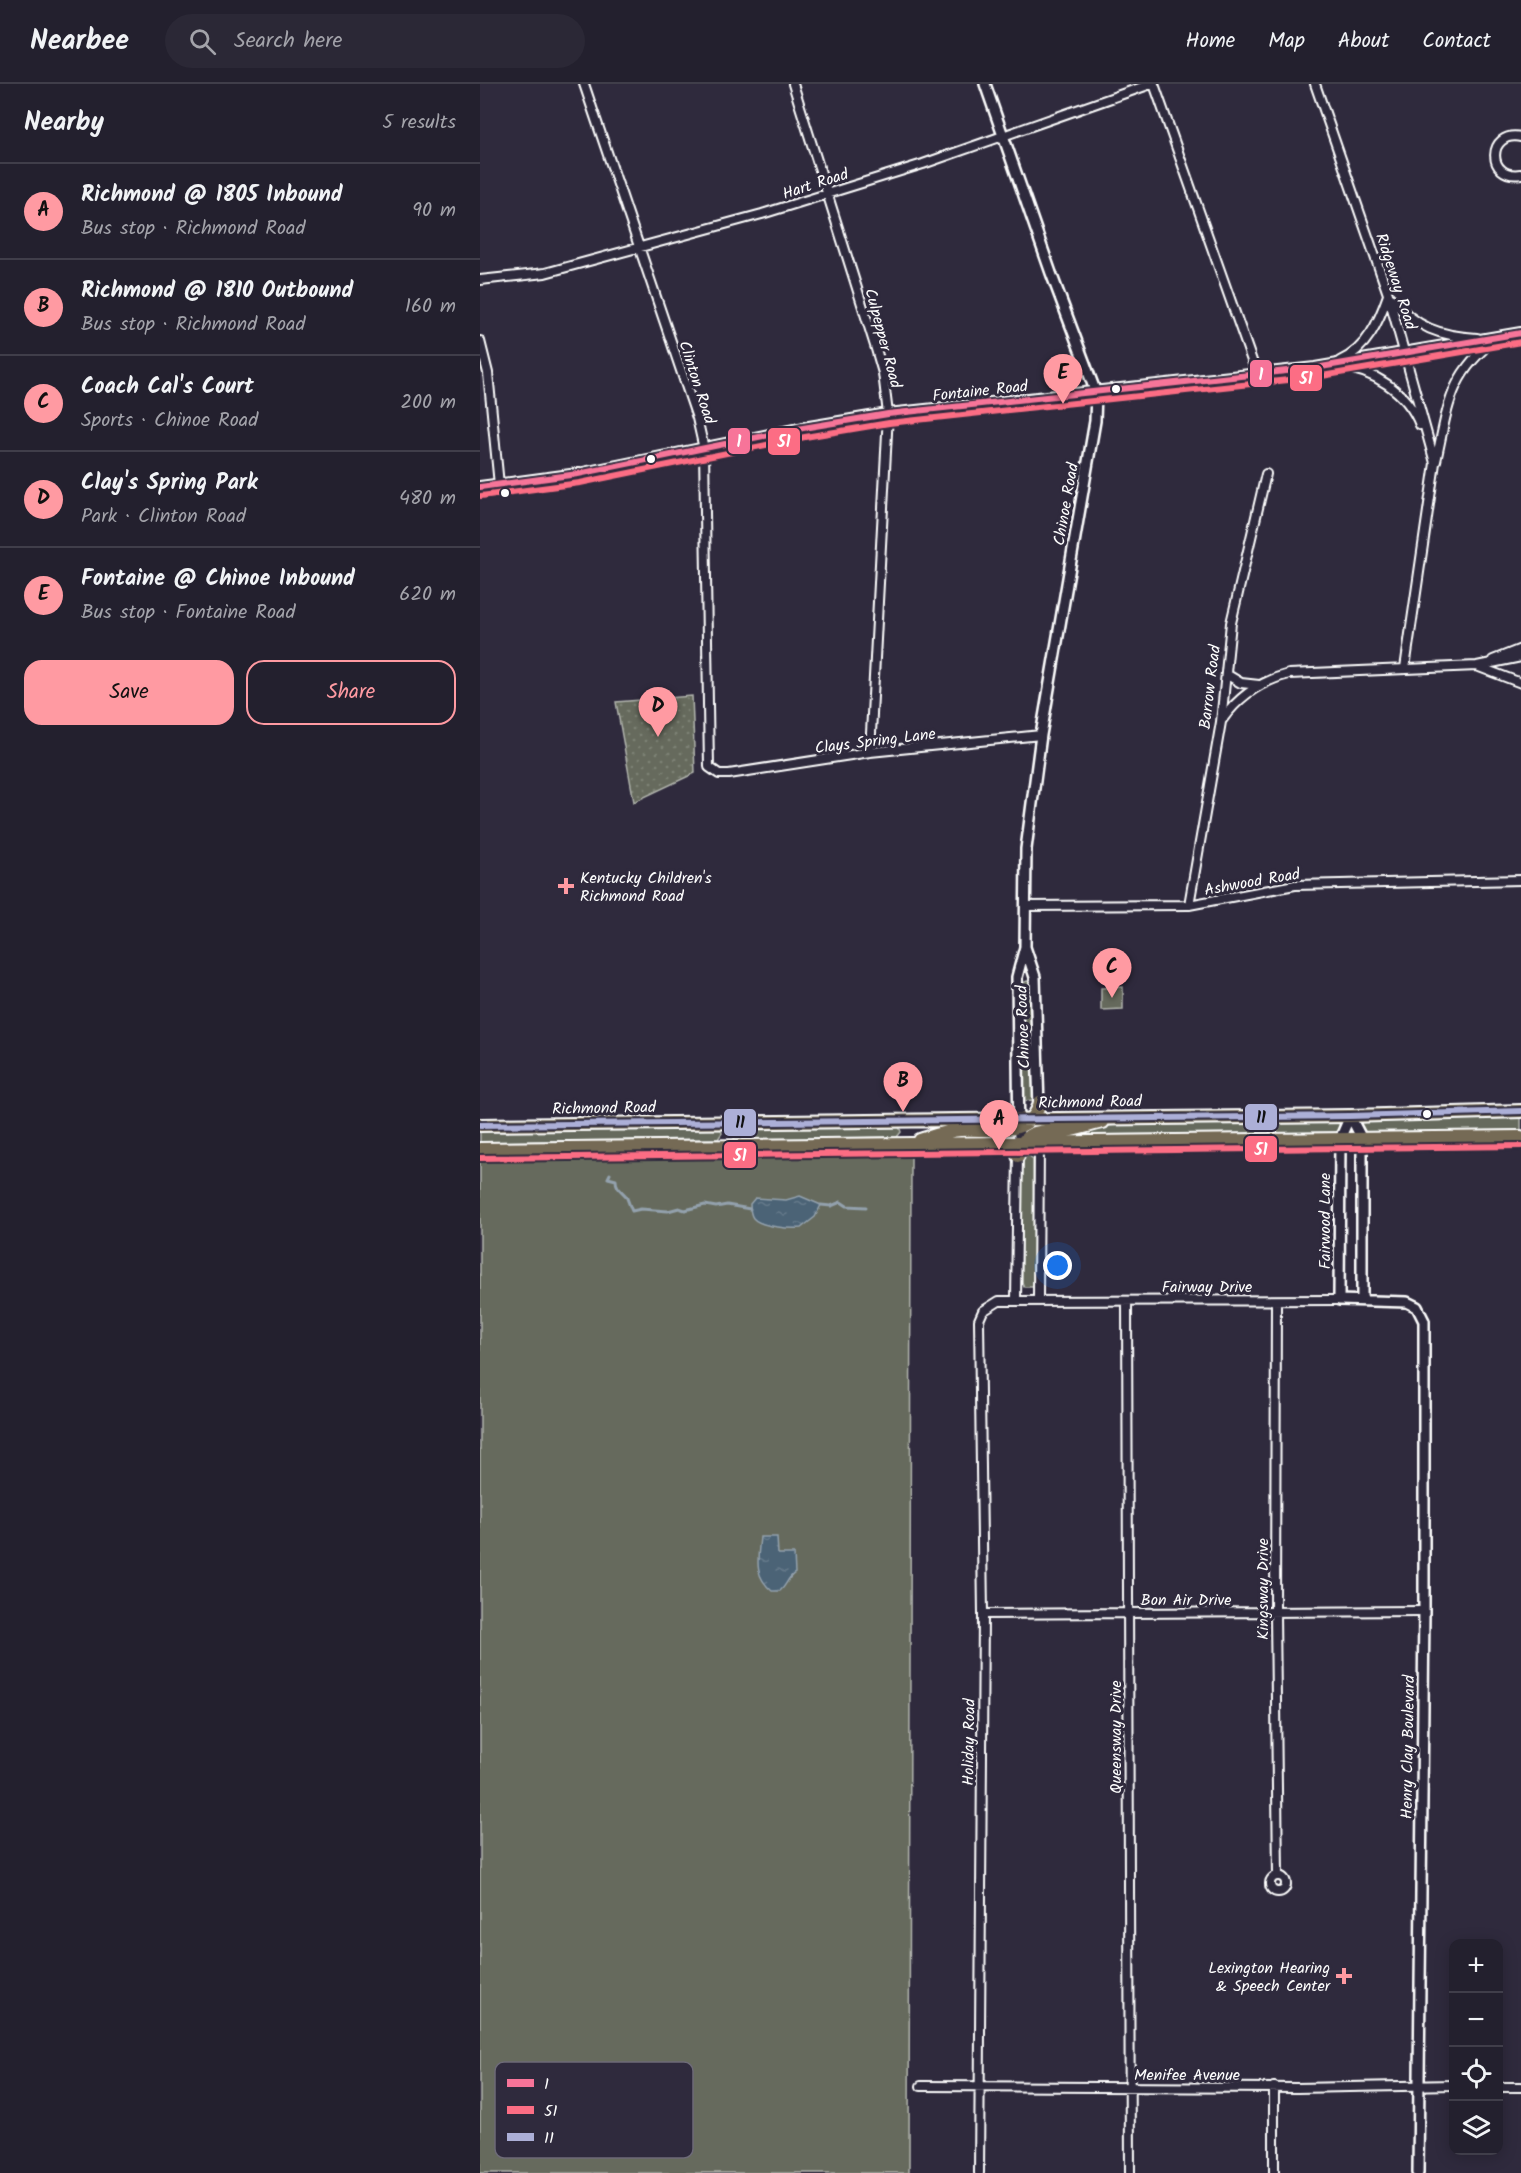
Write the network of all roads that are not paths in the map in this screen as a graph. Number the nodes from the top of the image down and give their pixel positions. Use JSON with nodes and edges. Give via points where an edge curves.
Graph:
{"nodes":[{"id":1,"x":584,"y":84,"type":"edge"},
{"id":2,"x":793,"y":84,"type":"edge"},
{"id":3,"x":985,"y":84,"type":"edge"},
{"id":4,"x":1153,"y":84,"type":"edge"},
{"id":5,"x":1315,"y":84,"type":"edge"},
{"id":6,"x":1003,"y":136,"type":"junction"},
{"id":7,"x":1521,"y":137,"type":"edge"},
{"id":8,"x":1521,"y":174,"type":"edge"},
{"id":9,"x":827,"y":194,"type":"junction"},
{"id":10,"x":640,"y":247,"type":"junction"},
{"id":11,"x":480,"y":280,"type":"edge"},
{"id":12,"x":1388,"y":294,"type":"junction"},
{"id":13,"x":1521,"y":333,"type":"edge"},
{"id":14,"x":1497,"y":338,"type":"junction"},
{"id":15,"x":480,"y":341,"type":"edge"},
{"id":16,"x":1405,"y":353,"type":"junction"},
{"id":17,"x":1331,"y":366,"type":"junction"},
{"id":18,"x":1257,"y":375,"type":"junction"},
{"id":19,"x":1096,"y":393,"type":"junction"},
{"id":20,"x":888,"y":414,"type":"junction"},
{"id":21,"x":704,"y":449,"type":"junction"},
{"id":22,"x":1435,"y":463,"type":"junction"},
{"id":23,"x":1266,"y":474,"type":"dead end"},
{"id":24,"x":499,"y":485,"type":"junction"},
{"id":25,"x":480,"y":487,"type":"edge"},
{"id":26,"x":1521,"y":649,"type":"edge"},
{"id":27,"x":1521,"y":657,"type":"edge"},
{"id":28,"x":1477,"y":666,"type":"junction"},
{"id":29,"x":1405,"y":668,"type":"junction"},
{"id":30,"x":1226,"y":674,"type":"junction"},
{"id":31,"x":1521,"y":683,"type":"edge"},
{"id":32,"x":1261,"y":684,"type":"junction"},
{"id":33,"x":1221,"y":722,"type":"junction"},
{"id":34,"x":1041,"y":735,"type":"junction"},
{"id":35,"x":870,"y":752,"type":"junction"},
{"id":36,"x":714,"y":772,"type":"joint"},
{"id":37,"x":1521,"y":880,"type":"edge"},
{"id":38,"x":1189,"y":905,"type":"junction"},
{"id":39,"x":1024,"y":906,"type":"junction"},
{"id":40,"x":1025,"y":947,"type":"junction"},
{"id":41,"x":1040,"y":1102,"type":"joint"},
{"id":42,"x":1521,"y":1111,"type":"edge"},
{"id":43,"x":1350,"y":1116,"type":"junction"},
{"id":44,"x":1125,"y":1117,"type":"junction"},
{"id":45,"x":1036,"y":1118,"type":"junction"},
{"id":46,"x":1018,"y":1123,"type":"junction"},
{"id":47,"x":480,"y":1125,"type":"edge"},
{"id":48,"x":1521,"y":1137,"type":"edge"},
{"id":49,"x":1039,"y":1138,"type":"junction"},
{"id":50,"x":1362,"y":1138,"type":"junction"},
{"id":51,"x":1340,"y":1139,"type":"junction"},
{"id":52,"x":907,"y":1144,"type":"junction"},
{"id":53,"x":1020,"y":1148,"type":"junction"},
{"id":54,"x":480,"y":1149,"type":"edge"},
{"id":55,"x":1362,"y":1299,"type":"junction"},
{"id":56,"x":1038,"y":1300,"type":"junction"},
{"id":57,"x":1339,"y":1300,"type":"junction"},
{"id":58,"x":1016,"y":1301,"type":"junction"},
{"id":59,"x":1127,"y":1301,"type":"junction"},
{"id":60,"x":1276,"y":1301,"type":"junction"},
{"id":61,"x":983,"y":1312,"type":"joint"},
{"id":62,"x":1424,"y":1322,"type":"joint"},
{"id":63,"x":1424,"y":1611,"type":"junction"},
{"id":64,"x":1128,"y":1612,"type":"junction"},
{"id":65,"x":1275,"y":1613,"type":"junction"},
{"id":66,"x":983,"y":1614,"type":"junction"},
{"id":67,"x":1278,"y":1876,"type":"dead end"},
{"id":68,"x":1418,"y":2085,"type":"junction"},
{"id":69,"x":1449,"y":2085,"type":"edge"},
{"id":70,"x":921,"y":2086,"type":"dead end"},
{"id":71,"x":978,"y":2086,"type":"junction"},
{"id":72,"x":1274,"y":2087,"type":"junction"},
{"id":73,"x":1503,"y":2087,"type":"edge"},
{"id":74,"x":1521,"y":2087,"type":"edge"},
{"id":75,"x":1131,"y":2088,"type":"junction"},
{"id":76,"x":979,"y":2173,"type":"edge"},
{"id":77,"x":1130,"y":2173,"type":"edge"},
{"id":78,"x":1274,"y":2173,"type":"edge"},
{"id":79,"x":1418,"y":2173,"type":"edge"}],
"edges":[{"from":1,"to":10,"type":"street","name":"Clinton Road"},
{"from":2,"to":9,"type":"street","name":"Culpepper Road"},
{"from":3,"to":6,"type":"street","name":"Chinoe Road"},
{"from":4,"to":6,"type":"street","name":"Hart Road"},
{"from":4,"to":18,"type":"street"},
{"from":5,"to":12,"type":"street","name":"Ridgeway Road"},
{"from":6,"to":9,"type":"street","name":"Hart Road"},
{"from":6,"to":19,"type":"street","name":"Chinoe Road"},
{"from":7,"to":8,"type":"street","via":[[1506,137],[1495,153],[1502,170]]},
{"from":9,"to":10,"type":"street","name":"Hart Road"},
{"from":9,"to":20,"type":"street","name":"Culpepper Road","via":[[882,373]]},
{"from":10,"to":11,"type":"street","name":"Hart Road","via":[[544,273]]},
{"from":10,"to":21,"type":"street","name":"Clinton Road"},
{"from":12,"to":14,"type":"street","via":[[1426,328],[1454,337]]},
{"from":12,"to":16,"type":"street","name":"Ridgeway Road"},
{"from":12,"to":17,"type":"street","via":[[1365,341],[1349,357]]},
{"from":13,"to":14,"type":"street","name":"Fontaine Road"},
{"from":14,"to":16,"type":"street","name":"Fontaine Road"},
{"from":14,"to":22,"type":"street","via":[[1459,377],[1449,399]]},
{"from":15,"to":24,"type":"street","via":[[488,373]]},
{"from":16,"to":17,"type":"street","name":"Fontaine Road"},
{"from":16,"to":22,"type":"street","name":"Ridgeway Road"},
{"from":17,"to":18,"type":"street","name":"Fontaine Road"},
{"from":17,"to":22,"type":"street","via":[[1363,371],[1397,392],[1416,413]]},
{"from":18,"to":19,"type":"street","name":"Fontaine Road"},
{"from":19,"to":20,"type":"street","name":"Fontaine Road"},
{"from":19,"to":34,"type":"street","name":"Chinoe Road","via":[[1095,420]]},
{"from":20,"to":21,"type":"street","name":"Fontaine Road"},
{"from":20,"to":35,"type":"street","name":"Culpepper Road"},
{"from":21,"to":24,"type":"street","name":"Fontaine Road","via":[[579,474]]},
{"from":21,"to":36,"type":"street","name":"Clinton Road","via":[[709,767]]},
{"from":22,"to":29,"type":"street","name":"Ridgeway Road"},
{"from":23,"to":30,"type":"street","name":"Barrow Road","via":[[1231,623]]},
{"from":24,"to":25,"type":"street","name":"Fontaine Road"},
{"from":26,"to":28,"type":"street"},
{"from":27,"to":28,"type":"street"},
{"from":28,"to":29,"type":"street"},
{"from":28,"to":31,"type":"street"},
{"from":29,"to":32,"type":"street","via":[[1300,672]]},
{"from":30,"to":32,"type":"street","via":[[1241,683]]},
{"from":30,"to":33,"type":"street","name":"Barrow Road"},
{"from":32,"to":33,"type":"street","via":[[1234,704]]},
{"from":33,"to":38,"type":"street","name":"Barrow Road"},
{"from":34,"to":35,"type":"street","name":"Clays Spring Lane"},
{"from":34,"to":39,"type":"street","name":"Chinoe Road","via":[[1026,849]]},
{"from":35,"to":36,"type":"street","name":"Clays Spring Lane","via":[[729,774]]},
{"from":37,"to":38,"type":"street","name":"Ashwood Road","via":[[1295,885]]},
{"from":38,"to":39,"type":"street","name":"Ashwood Road"},
{"from":39,"to":40,"type":"street","name":"Chinoe Road"},
{"from":40,"to":41,"type":"street","name":"Chinoe Road","via":[[1035,978]]},
{"from":40,"to":46,"type":"street","name":"Chinoe Road","via":[[1017,977]]},
{"from":41,"to":45,"type":"main road"},
{"from":42,"to":43,"type":"main road","name":"Richmond Road"},
{"from":43,"to":44,"type":"main road","name":"Richmond Road"},
{"from":43,"to":50,"type":"street"},
{"from":43,"to":51,"type":"street","name":"Fairwood Lane"},
{"from":44,"to":45,"type":"main road","name":"Richmond Road"},
{"from":44,"to":49,"type":"main road"},
{"from":45,"to":46,"type":"main road"},
{"from":45,"to":49,"type":"street"},
{"from":46,"to":47,"type":"main road","name":"Richmond Road"},
{"from":46,"to":52,"type":"main road","via":[[948,1132]]},
{"from":46,"to":53,"type":"street","name":"Chinoe Road"},
{"from":48,"to":50,"type":"main road"},
{"from":49,"to":51,"type":"main road"},
{"from":49,"to":53,"type":"main road","via":[[1033,1133]]},
{"from":49,"to":56,"type":"street"},
{"from":50,"to":51,"type":"main road"},
{"from":50,"to":55,"type":"street"},
{"from":51,"to":57,"type":"street","name":"Fairwood Lane"},
{"from":52,"to":53,"type":"main road"},
{"from":52,"to":54,"type":"main road"},
{"from":53,"to":58,"type":"street"},
{"from":55,"to":57,"type":"street","name":"Fairway Drive"},
{"from":55,"to":62,"type":"street","name":"Fairway Drive","via":[[1412,1303],[1420,1310]]},
{"from":56,"to":58,"type":"street","name":"Fairway Drive"},
{"from":56,"to":59,"type":"street","name":"Fairway Drive"},
{"from":57,"to":60,"type":"street","name":"Fairway Drive"},
{"from":58,"to":61,"type":"street","name":"Fairway Drive","via":[[999,1301]]},
{"from":59,"to":60,"type":"street","name":"Fairway Drive"},
{"from":59,"to":64,"type":"street","name":"Queensway Drive"},
{"from":60,"to":65,"type":"street","name":"Kingsway Drive"},
{"from":61,"to":66,"type":"street","name":"Holiday Road","via":[[978,1329]]},
{"from":62,"to":63,"type":"street","name":"Henry Clay Boulevard"},
{"from":63,"to":65,"type":"street","name":"Bon Air Drive"},
{"from":63,"to":68,"type":"street","name":"Henry Clay Boulevard"},
{"from":64,"to":65,"type":"street","name":"Bon Air Drive"},
{"from":64,"to":66,"type":"street","name":"Bon Air Drive"},
{"from":64,"to":75,"type":"street","name":"Queensway Drive"},
{"from":65,"to":67,"type":"street","name":"Kingsway Drive"},
{"from":66,"to":71,"type":"street","name":"Holiday Road"},
{"from":68,"to":69,"type":"street","name":"Menifee Avenue"},
{"from":68,"to":72,"type":"street","name":"Menifee Avenue"},
{"from":68,"to":79,"type":"street","name":"Henry Clay Boulevard"},
{"from":70,"to":71,"type":"street","name":"Menifee Avenue"},
{"from":71,"to":75,"type":"street","name":"Menifee Avenue"},
{"from":71,"to":76,"type":"street","name":"Holiday Road"},
{"from":72,"to":75,"type":"street","name":"Menifee Avenue"},
{"from":72,"to":78,"type":"street"},
{"from":73,"to":74,"type":"street"},
{"from":75,"to":77,"type":"street","name":"Queensway Drive"}]}
